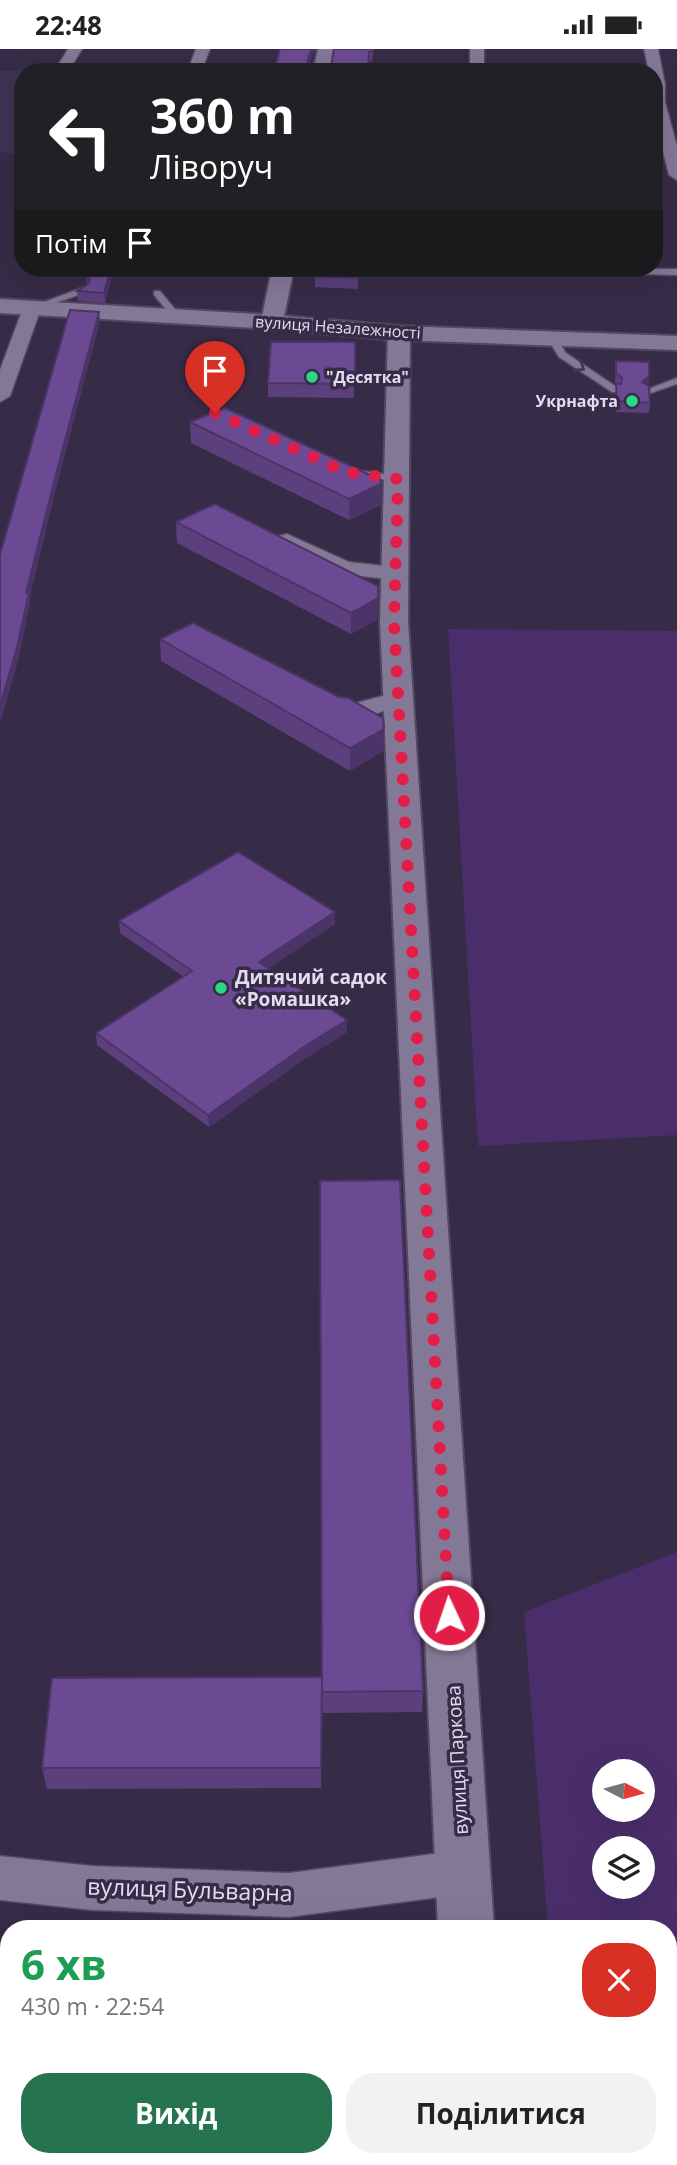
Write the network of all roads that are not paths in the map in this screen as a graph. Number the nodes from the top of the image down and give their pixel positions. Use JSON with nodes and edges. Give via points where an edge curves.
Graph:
{"nodes":[{"id":1,"x":663,"y":121,"type":"edge"},
{"id":2,"x":677,"y":174,"type":"edge"},
{"id":3,"x":677,"y":266,"type":"edge"},
{"id":4,"x":663,"y":272,"type":"edge"},
{"id":5,"x":666,"y":272,"type":"junction"},
{"id":6,"x":677,"y":272,"type":"edge"},
{"id":7,"x":280,"y":277,"type":"edge"},
{"id":8,"x":84,"y":290,"type":"edge"},
{"id":9,"x":157,"y":293,"type":"dead end"},
{"id":10,"x":0,"y":306,"type":"edge"},
{"id":11,"x":32,"y":308,"type":"junction"},
{"id":12,"x":176,"y":316,"type":"junction"},
{"id":13,"x":272,"y":322,"type":"junction"},
{"id":14,"x":399,"y":333,"type":"junction"},
{"id":15,"x":552,"y":338,"type":"junction"},
{"id":16,"x":677,"y":343,"type":"edge"},
{"id":17,"x":677,"y":381,"type":"edge"},
{"id":18,"x":615,"y":390,"type":"edge"},
{"id":19,"x":648,"y":391,"type":"edge"},
{"id":20,"x":0,"y":396,"type":"edge"},
{"id":21,"x":334,"y":467,"type":"edge"},
{"id":22,"x":398,"y":479,"type":"junction"},
{"id":23,"x":272,"y":534,"type":"edge"},
{"id":24,"x":395,"y":573,"type":"junction"},
{"id":25,"x":312,"y":693,"type":"edge"},
{"id":26,"x":398,"y":699,"type":"junction"},
{"id":27,"x":463,"y":1872,"type":"junction"},
{"id":28,"x":0,"y":1878,"type":"edge"},
{"id":29,"x":466,"y":1920,"type":"edge"}],
"edges":[{"from":1,"to":2,"type":"street"},
{"from":3,"to":5,"type":"lane"},
{"from":4,"to":5,"type":"lane"},
{"from":5,"to":6,"type":"lane"},
{"from":7,"to":13,"type":"street"},
{"from":8,"to":11,"type":"lane"},
{"from":9,"to":12,"type":"lane"},
{"from":10,"to":11,"type":"street","name":"вулиця Незалежності"},
{"from":11,"to":12,"type":"street","name":"вулиця Незалежності"},
{"from":11,"to":20,"type":"street"},
{"from":12,"to":13,"type":"street","name":"вулиця Незалежності"},
{"from":13,"to":14,"type":"street","name":"вулиця Незалежності"},
{"from":14,"to":15,"type":"street","name":"вулиця Незалежності"},
{"from":14,"to":22,"type":"street","name":"вулиця Паркова"},
{"from":15,"to":16,"type":"street","name":"вулиця Незалежності"},
{"from":15,"to":18,"type":"lane","one_way":true,"via":[[562,355]]},
{"from":17,"to":19,"type":"lane"},
{"from":21,"to":22,"type":"lane"},
{"from":22,"to":24,"type":"street","name":"вулиця Паркова"},
{"from":23,"to":24,"type":"street","via":[[344,568]]},
{"from":24,"to":26,"type":"street","name":"вулиця Паркова"},
{"from":25,"to":26,"type":"street","via":[[349,712]]},
{"from":26,"to":27,"type":"street","name":"вулиця Паркова"},
{"from":27,"to":28,"type":"street","name":"вулиця Бульварна","via":[[289,1895],[92,1888]]},
{"from":27,"to":29,"type":"street","name":"вулиця Паркова"}]}
